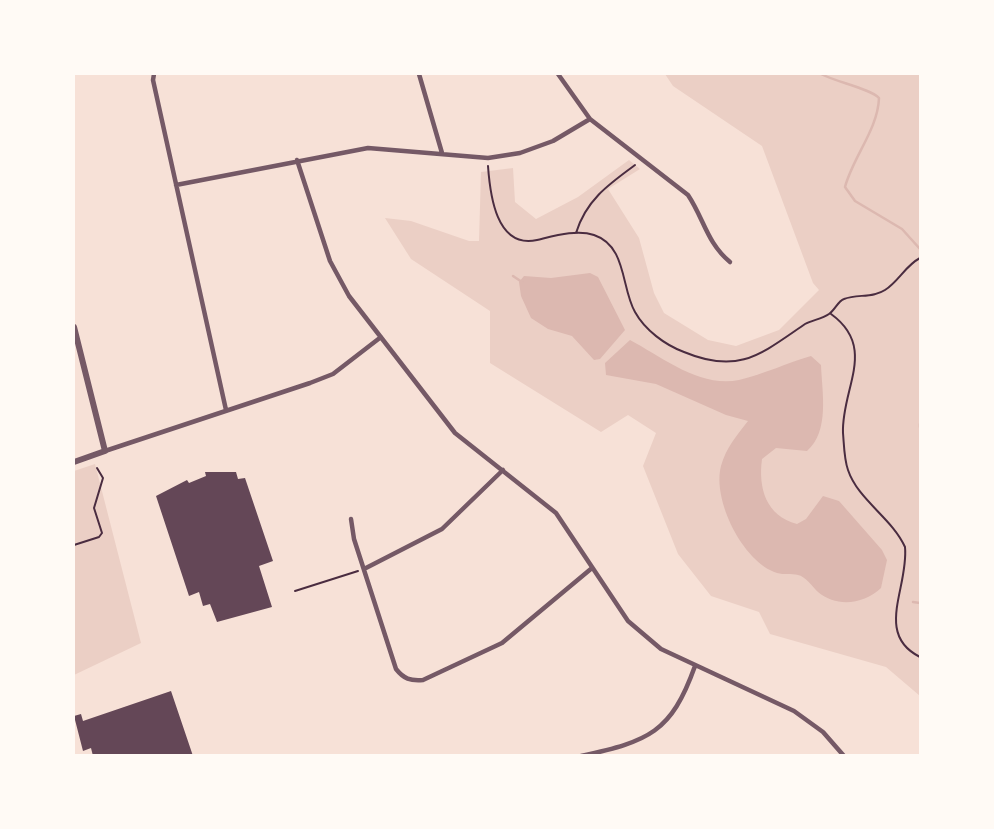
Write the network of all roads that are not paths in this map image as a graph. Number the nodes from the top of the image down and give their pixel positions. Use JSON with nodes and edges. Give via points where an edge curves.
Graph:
{"nodes":[{"id":1,"x":155,"y":74,"type":"edge"},
{"id":2,"x":419,"y":74,"type":"edge"},
{"id":3,"x":558,"y":74,"type":"edge"},
{"id":4,"x":590,"y":119,"type":"junction"},
{"id":5,"x":442,"y":153,"type":"junction"},
{"id":6,"x":297,"y":160,"type":"junction"},
{"id":7,"x":176,"y":185,"type":"junction"},
{"id":8,"x":730,"y":262,"type":"dead end"},
{"id":9,"x":74,"y":327,"type":"edge"},
{"id":10,"x":381,"y":337,"type":"junction"},
{"id":11,"x":226,"y":410,"type":"junction"},
{"id":12,"x":106,"y":451,"type":"junction"},
{"id":13,"x":74,"y":462,"type":"edge"},
{"id":14,"x":503,"y":470,"type":"junction"},
{"id":15,"x":351,"y":519,"type":"dead end"},
{"id":16,"x":592,"y":568,"type":"junction"},
{"id":17,"x":364,"y":569,"type":"junction"},
{"id":18,"x":695,"y":666,"type":"junction"},
{"id":19,"x":581,"y":755,"type":"edge"},
{"id":20,"x":844,"y":755,"type":"edge"}],
"edges":[{"from":1,"to":7,"type":"street"},
{"from":2,"to":5,"type":"street"},
{"from":3,"to":4,"type":"street"},
{"from":4,"to":5,"type":"street","via":[[553,141],[520,153],[488,158]]},
{"from":4,"to":8,"type":"street","via":[[688,195],[708,238]]},
{"from":5,"to":6,"type":"street","via":[[368,148]]},
{"from":6,"to":7,"type":"street"},
{"from":6,"to":10,"type":"street","via":[[330,261],[349,296]]},
{"from":7,"to":11,"type":"street"},
{"from":9,"to":12,"type":"street"},
{"from":10,"to":11,"type":"street","via":[[332,374]]},
{"from":10,"to":14,"type":"street","via":[[455,433]]},
{"from":11,"to":12,"type":"street"},
{"from":12,"to":13,"type":"street"},
{"from":14,"to":16,"type":"street","via":[[556,513]]},
{"from":14,"to":17,"type":"street","via":[[442,529]]},
{"from":15,"to":17,"type":"street"},
{"from":16,"to":17,"type":"street","via":[[502,643],[412,681],[396,669]]},
{"from":16,"to":18,"type":"street","via":[[628,621],[661,649]]},
{"from":18,"to":19,"type":"street","via":[[674,715],[653,734]]},
{"from":18,"to":20,"type":"street","via":[[794,711]]}]}
